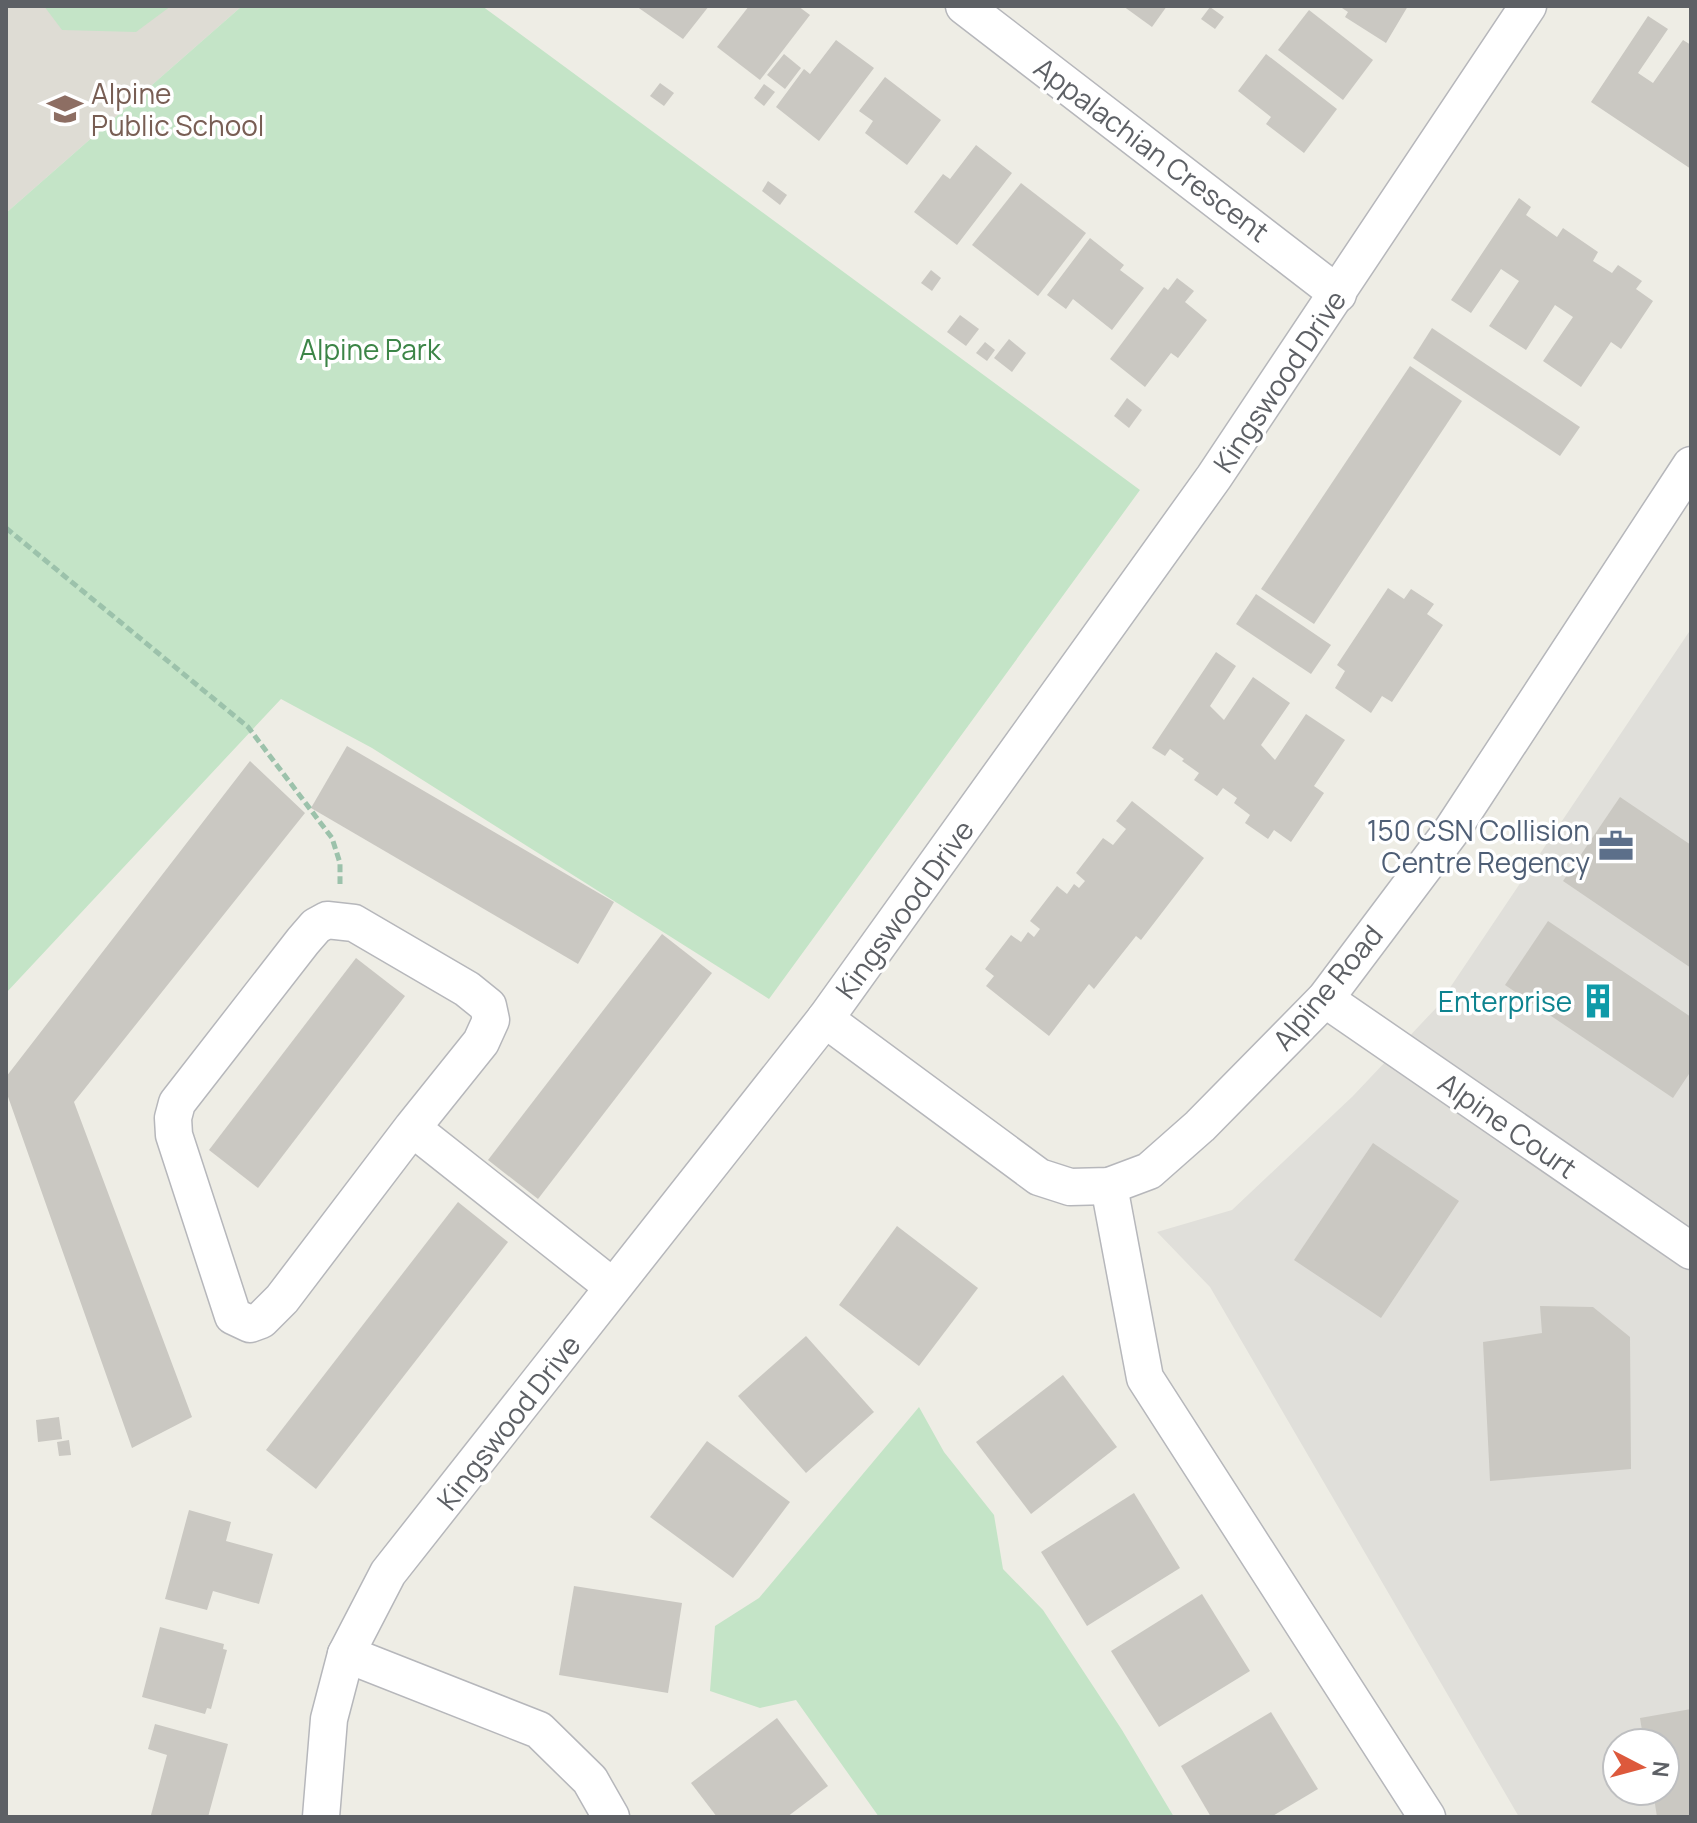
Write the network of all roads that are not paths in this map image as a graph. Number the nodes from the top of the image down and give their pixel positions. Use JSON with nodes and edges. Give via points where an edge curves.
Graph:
{"nodes":[{"id":1,"x":964,"y":6,"type":"edge"},
{"id":2,"x":1528,"y":6,"type":"edge"},
{"id":3,"x":1338,"y":294,"type":"junction"},
{"id":4,"x":1691,"y":465,"type":"edge"},
{"id":5,"x":1325,"y":999,"type":"junction"},
{"id":6,"x":825,"y":1019,"type":"junction"},
{"id":7,"x":412,"y":1128,"type":"junction"},
{"id":8,"x":1109,"y":1186,"type":"junction"},
{"id":9,"x":1691,"y":1251,"type":"edge"},
{"id":10,"x":613,"y":1287,"type":"junction"},
{"id":11,"x":346,"y":1654,"type":"junction"},
{"id":12,"x":321,"y":1817,"type":"edge"},
{"id":13,"x":611,"y":1817,"type":"edge"},
{"id":14,"x":1427,"y":1817,"type":"edge"}],
"edges":[{"from":1,"to":3,"type":"street","name":"Appalachian Crescent"},
{"from":2,"to":3,"type":"street","name":"Kingswood Drive"},
{"from":3,"to":6,"type":"street","name":"Kingswood Drive","via":[[1214,477]]},
{"from":4,"to":5,"type":"street","name":"Alpine Road","via":[[1452,830]]},
{"from":5,"to":8,"type":"street","name":"Alpine Road","via":[[1149,1171]]},
{"from":5,"to":9,"type":"street","name":"Alpine Court"},
{"from":6,"to":8,"type":"street","name":"Alpine Road","via":[[1039,1177],[1070,1187]]},
{"from":6,"to":10,"type":"street","name":"Kingswood Drive"},
{"from":7,"to":7,"type":"street","via":[[282,1299],[261,1320],[238,1322],[174,1135],[173,1118],[177,1103],[316,926],[327,920],[354,923],[488,1006],[491,1020],[481,1042]]},
{"from":7,"to":10,"type":"street"},
{"from":8,"to":14,"type":"street","via":[[1145,1378]]},
{"from":10,"to":11,"type":"street","name":"Kingswood Drive","via":[[388,1573]]},
{"from":11,"to":12,"type":"street","name":"Kingswood Drive","via":[[329,1719]]},
{"from":11,"to":13,"type":"street","via":[[539,1730],[590,1780]]}]}
